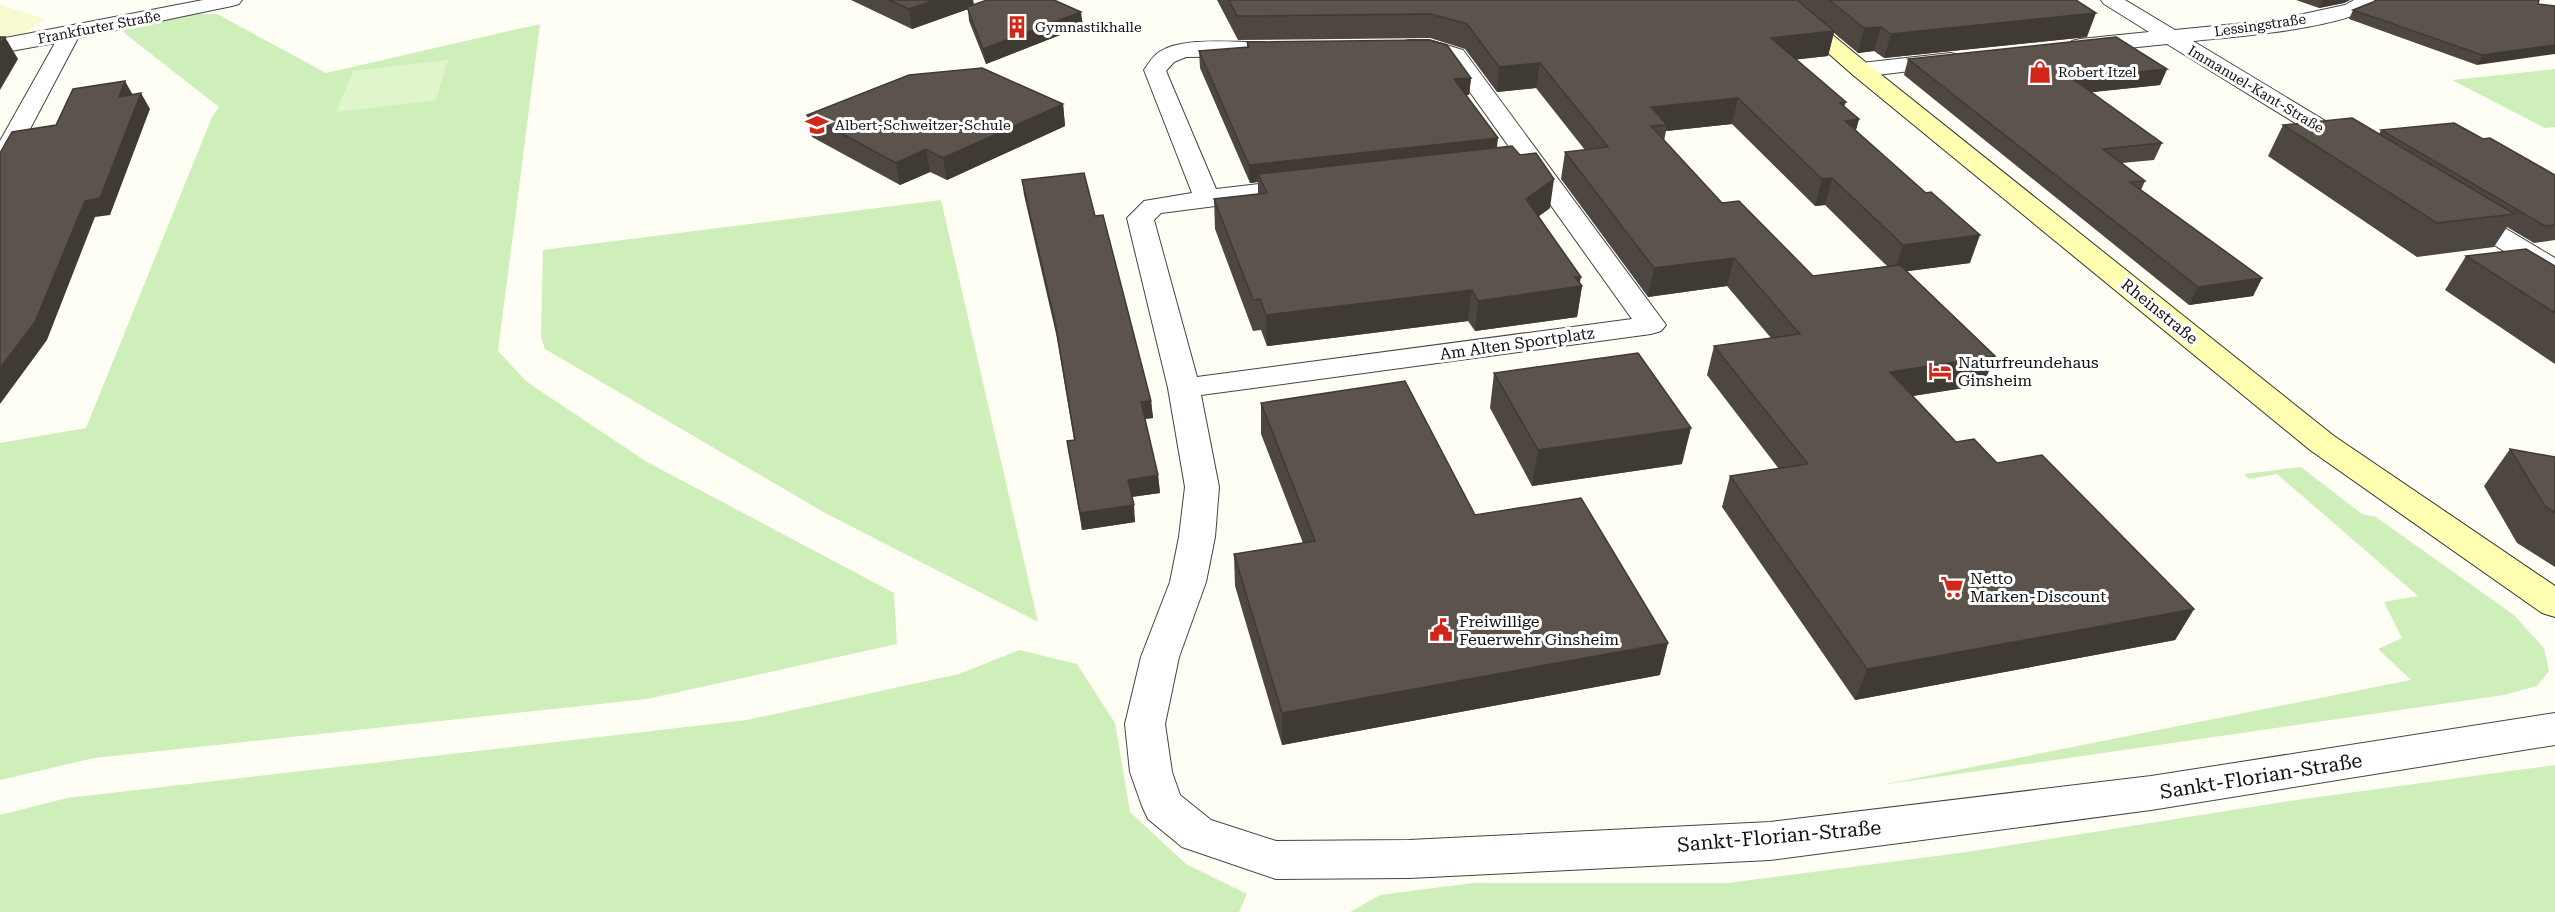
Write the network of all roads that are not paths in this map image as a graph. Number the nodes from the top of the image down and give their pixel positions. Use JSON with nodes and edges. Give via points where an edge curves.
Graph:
{"nodes":[{"id":1,"x":232,"y":0,"type":"edge"},
{"id":2,"x":1778,"y":0,"type":"edge"},
{"id":3,"x":2111,"y":0,"type":"edge"},
{"id":4,"x":2369,"y":0,"type":"edge"},
{"id":5,"x":70,"y":34,"type":"junction"},
{"id":6,"x":2169,"y":37,"type":"junction"},
{"id":7,"x":0,"y":46,"type":"edge"},
{"id":8,"x":1382,"y":48,"type":"edge"},
{"id":9,"x":2064,"y":48,"type":"edge"},
{"id":10,"x":1288,"y":49,"type":"edge"},
{"id":11,"x":1971,"y":58,"type":"edge"},
{"id":12,"x":1861,"y":70,"type":"junction"},
{"id":13,"x":2372,"y":159,"type":"edge"},
{"id":14,"x":1,"y":161,"type":"edge"},
{"id":15,"x":1324,"y":185,"type":"edge"},
{"id":16,"x":1207,"y":198,"type":"junction"},
{"id":17,"x":2443,"y":202,"type":"edge"},
{"id":18,"x":2555,"y":270,"type":"edge"},
{"id":19,"x":1185,"y":388,"type":"junction"},
{"id":20,"x":2555,"y":604,"type":"edge"},
{"id":21,"x":2555,"y":729,"type":"edge"}],
"edges":[{"from":1,"to":5,"type":"street","name":"Frankfurter Straße"},
{"from":2,"to":12,"type":"main road","name":"Rheinstraße"},
{"from":3,"to":6,"type":"street","name":"Immanuel-Kant-Straße"},
{"from":4,"to":6,"type":"street","name":"Lessingstraße","via":[[2352,10],[2276,26]]},
{"from":5,"to":7,"type":"street","name":"Frankfurter Straße"},
{"from":5,"to":14,"type":"street"},
{"from":6,"to":9,"type":"street","name":"Lessingstraße"},
{"from":6,"to":13,"type":"street","name":"Immanuel-Kant-Straße"},
{"from":8,"to":19,"type":"street","name":"Am Alten Sportplatz","via":[[1429,47],[1455,55],[1522,164],[1651,325]]},
{"from":10,"to":16,"type":"street","via":[[1183,50],[1166,57],[1155,69]]},
{"from":11,"to":12,"type":"street"},
{"from":12,"to":20,"type":"main road","name":"Rheinstraße","via":[[2322,443]]},
{"from":15,"to":16,"type":"street"},
{"from":16,"to":19,"type":"street","via":[[1153,207],[1140,218]]},
{"from":17,"to":18,"type":"street"},
{"from":19,"to":21,"type":"street","name":"Sankt-Florian-Straße","via":[[1202,488],[1188,582],[1160,657],[1145,724],[1151,772],[1163,806],[1197,834],[1276,860],[1409,859],[1770,841],[2151,793]]}]}
